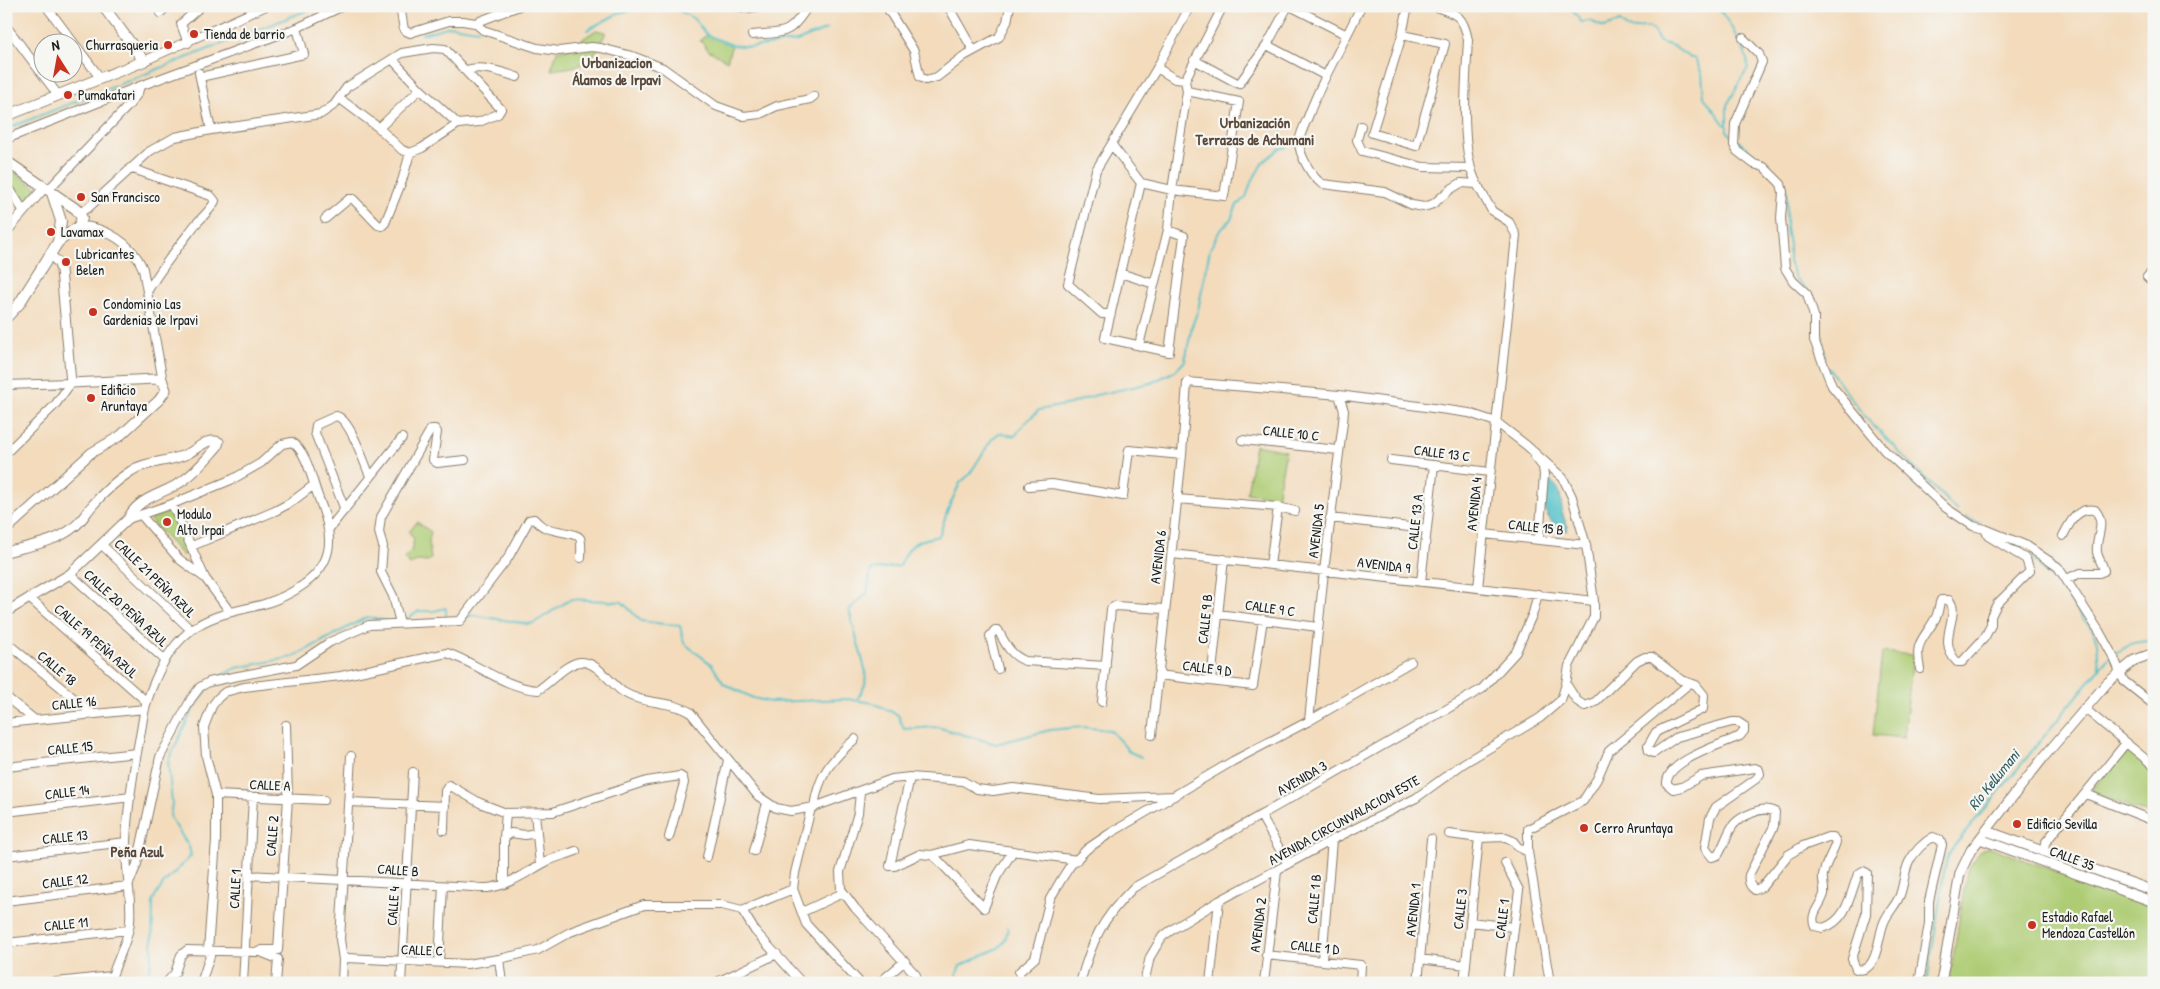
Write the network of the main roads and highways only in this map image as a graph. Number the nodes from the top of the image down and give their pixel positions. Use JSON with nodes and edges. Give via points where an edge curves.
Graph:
{"nodes":[{"id":1,"x":103,"y":6,"type":"edge"},
{"id":2,"x":6,"y":116,"type":"edge"},
{"id":3,"x":6,"y":161,"type":"edge"},
{"id":4,"x":48,"y":190,"type":"junction"},
{"id":5,"x":76,"y":210,"type":"junction"},
{"id":6,"x":60,"y":219,"type":"junction"},
{"id":7,"x":76,"y":227,"type":"junction"},
{"id":8,"x":58,"y":242,"type":"junction"},
{"id":9,"x":6,"y":318,"type":"edge"}],
"edges":[{"from":1,"to":2,"type":"main road","via":[[144,62]]},
{"from":3,"to":4,"type":"main road"},
{"from":4,"to":5,"type":"main road"},
{"from":4,"to":6,"type":"main road"},
{"from":5,"to":6,"type":"main road","via":[[64,210]]},
{"from":5,"to":7,"type":"main road","via":[[82,218]]},
{"from":6,"to":7,"type":"main road","via":[[65,226]]},
{"from":6,"to":8,"type":"main road"},
{"from":7,"to":8,"type":"main road"},
{"from":8,"to":9,"type":"main road"}]}
